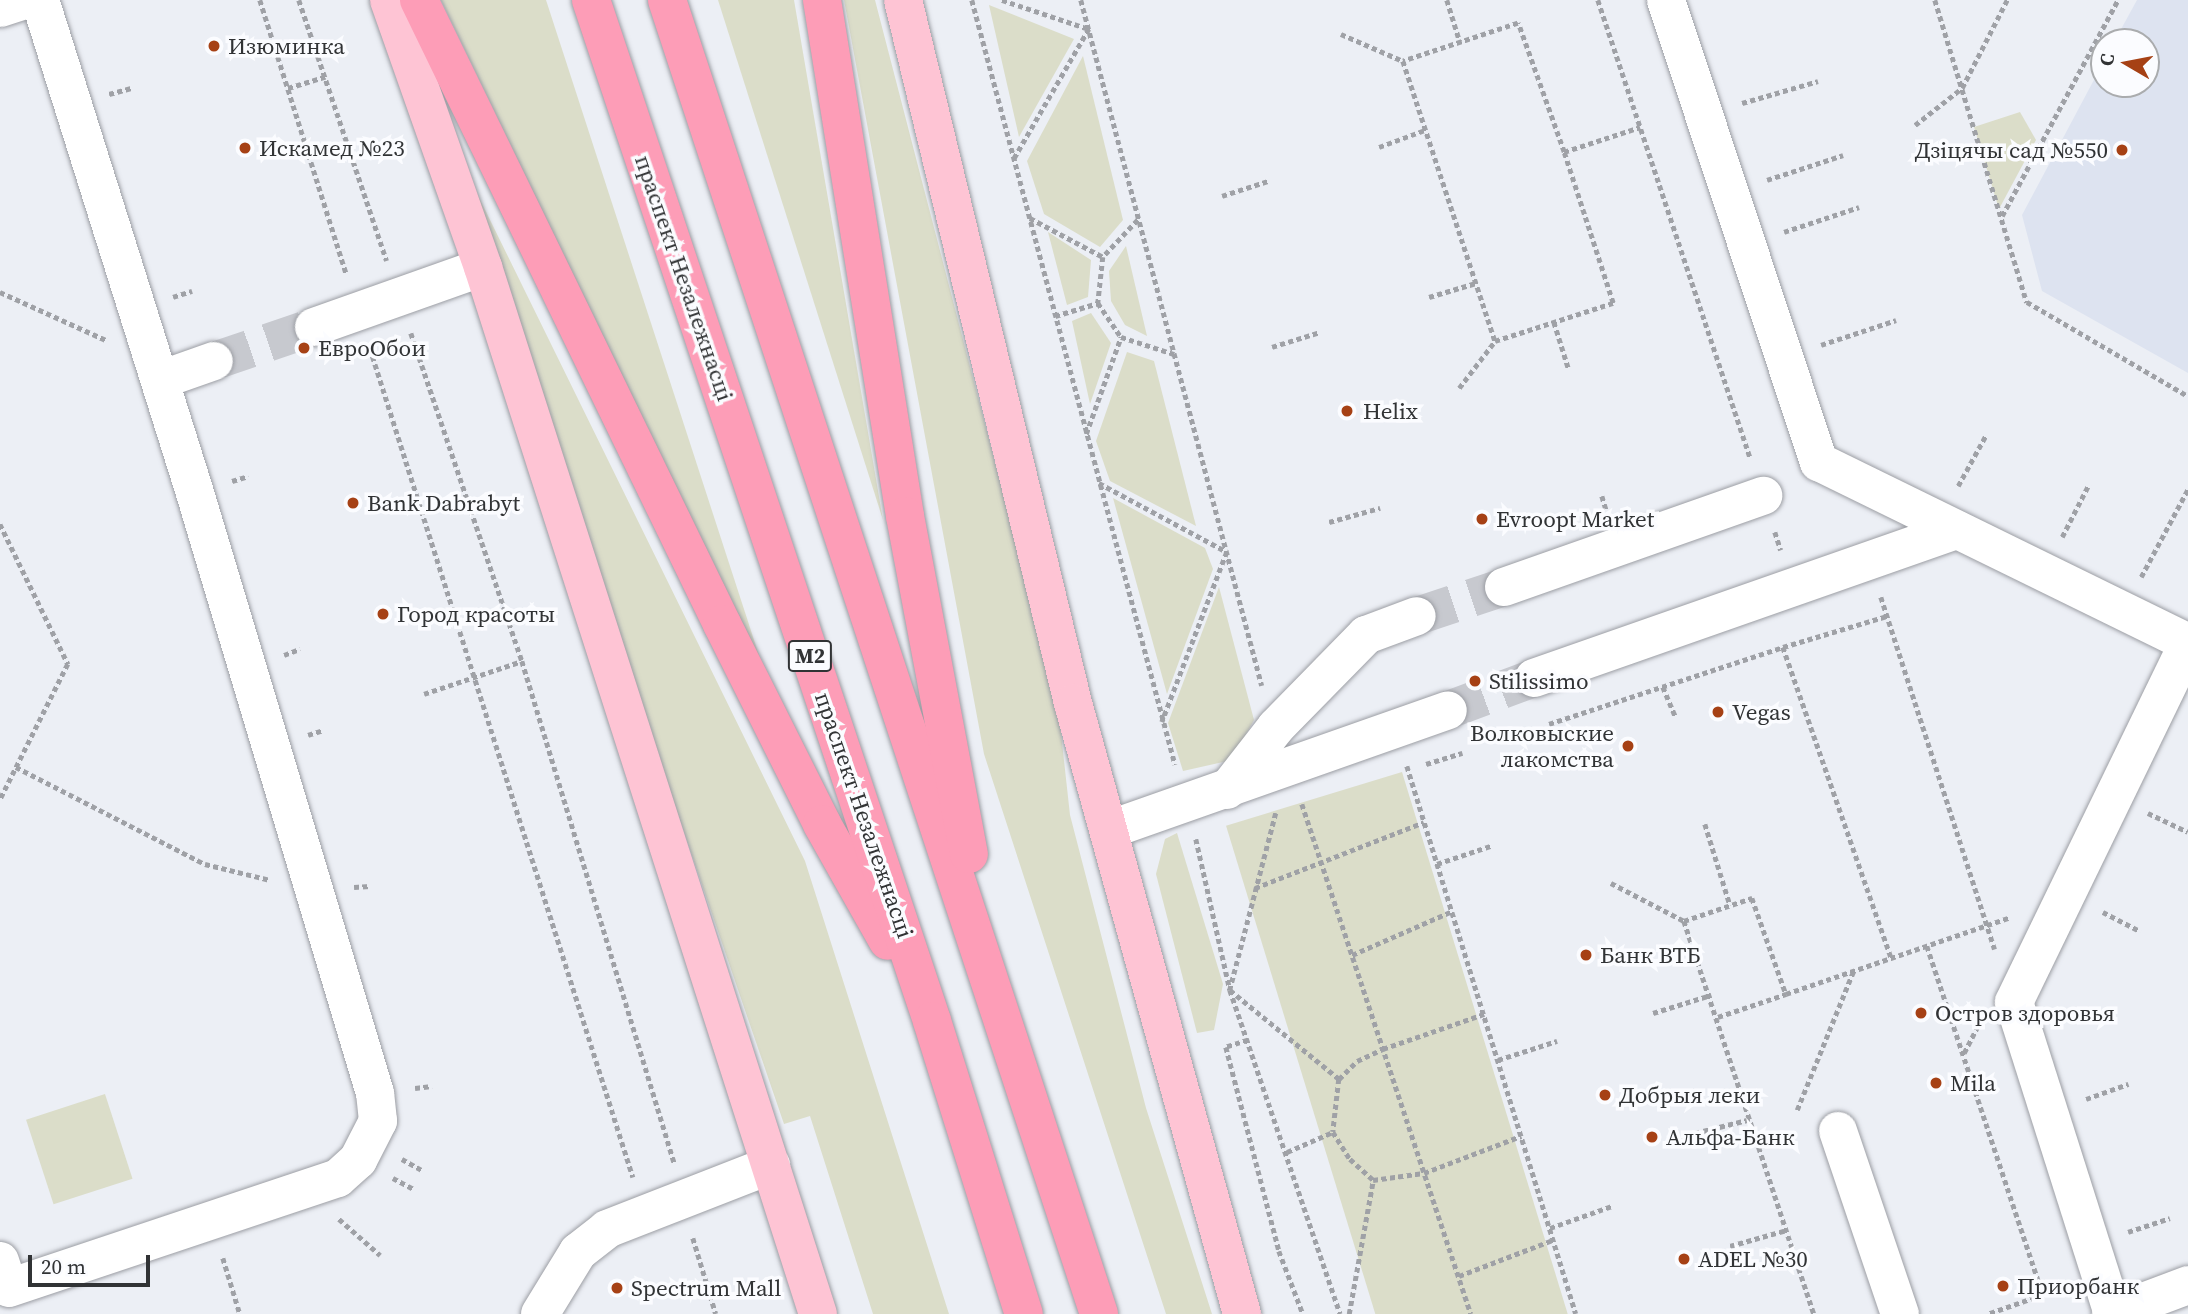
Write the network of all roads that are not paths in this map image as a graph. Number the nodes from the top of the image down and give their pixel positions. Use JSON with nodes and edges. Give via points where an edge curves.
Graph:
{"nodes":[{"id":1,"x":24,"y":0,"type":"edge"},
{"id":2,"x":40,"y":0,"type":"edge"},
{"id":3,"x":389,"y":0,"type":"edge"},
{"id":4,"x":419,"y":0,"type":"edge"},
{"id":5,"x":591,"y":0,"type":"edge"},
{"id":6,"x":667,"y":0,"type":"edge"},
{"id":7,"x":822,"y":0,"type":"edge"},
{"id":8,"x":903,"y":0,"type":"edge"},
{"id":9,"x":1665,"y":0,"type":"edge"},
{"id":10,"x":0,"y":8,"type":"edge"},
{"id":11,"x":483,"y":267,"type":"junction"},
{"id":12,"x":314,"y":327,"type":"tunnel mouth"},
{"id":13,"x":214,"y":361,"type":"tunnel mouth"},
{"id":14,"x":160,"y":380,"type":"junction"},
{"id":15,"x":1763,"y":496,"type":"road end"},
{"id":16,"x":1948,"y":525,"type":"junction"},
{"id":17,"x":1504,"y":587,"type":"tunnel mouth"},
{"id":18,"x":1417,"y":616,"type":"tunnel mouth"},
{"id":19,"x":2188,"y":643,"type":"edge"},
{"id":20,"x":1534,"y":678,"type":"tunnel mouth"},
{"id":21,"x":1448,"y":710,"type":"tunnel mouth"},
{"id":22,"x":1227,"y":790,"type":"junction"},
{"id":23,"x":1111,"y":829,"type":"junction"},
{"id":24,"x":998,"y":1008,"type":"junction"},
{"id":25,"x":932,"y":1021,"type":"junction"},
{"id":26,"x":1838,"y":1131,"type":"dead end"},
{"id":27,"x":771,"y":1166,"type":"junction"},
{"id":28,"x":0,"y":1262,"type":"edge"},
{"id":29,"x":2188,"y":1285,"type":"edge"},
{"id":30,"x":540,"y":1314,"type":"edge"},
{"id":31,"x":818,"y":1314,"type":"edge"},
{"id":32,"x":1024,"y":1314,"type":"edge"},
{"id":33,"x":1099,"y":1314,"type":"edge"},
{"id":34,"x":1242,"y":1314,"type":"edge"},
{"id":35,"x":1900,"y":1314,"type":"edge"},
{"id":36,"x":2113,"y":1314,"type":"edge"}],
"edges":[{"from":1,"to":10,"type":"lane"},
{"from":2,"to":14,"type":"lane"},
{"from":3,"to":11,"type":"main road"},
{"from":4,"to":25,"type":"highway","via":[[815,811]]},
{"from":5,"to":25,"type":"highway","name":"праспект Незалежнасці","number":"М2"},
{"from":6,"to":24,"type":"highway"},
{"from":7,"to":24,"type":"highway","via":[[905,516]]},
{"from":8,"to":23,"type":"main road","via":[[1073,703]]},
{"from":9,"to":16,"type":"lane","via":[[1819,462]]},
{"from":11,"to":12,"type":"lane"},
{"from":11,"to":27,"type":"main road"},
{"from":13,"to":14,"type":"lane"},
{"from":14,"to":28,"type":"lane","via":[[375,1093],[378,1121],[358,1160],[338,1178],[9,1288]]},
{"from":15,"to":17,"type":"lane"},
{"from":16,"to":19,"type":"lane"},
{"from":16,"to":20,"type":"lane","via":[[1869,561]]},
{"from":18,"to":22,"type":"lane","via":[[1366,635],[1276,727]]},
{"from":19,"to":36,"type":"lane","via":[[2014,1002]]},
{"from":21,"to":22,"type":"lane"},
{"from":22,"to":23,"type":"lane"},
{"from":23,"to":34,"type":"main road"},
{"from":24,"to":33,"type":"highway"},
{"from":25,"to":32,"type":"highway","name":"праспект Незалежнасці","number":"М2"},
{"from":26,"to":35,"type":"lane"},
{"from":27,"to":30,"type":"lane","via":[[607,1229],[578,1252]]},
{"from":27,"to":31,"type":"main road"},
{"from":29,"to":36,"type":"lane"}]}
